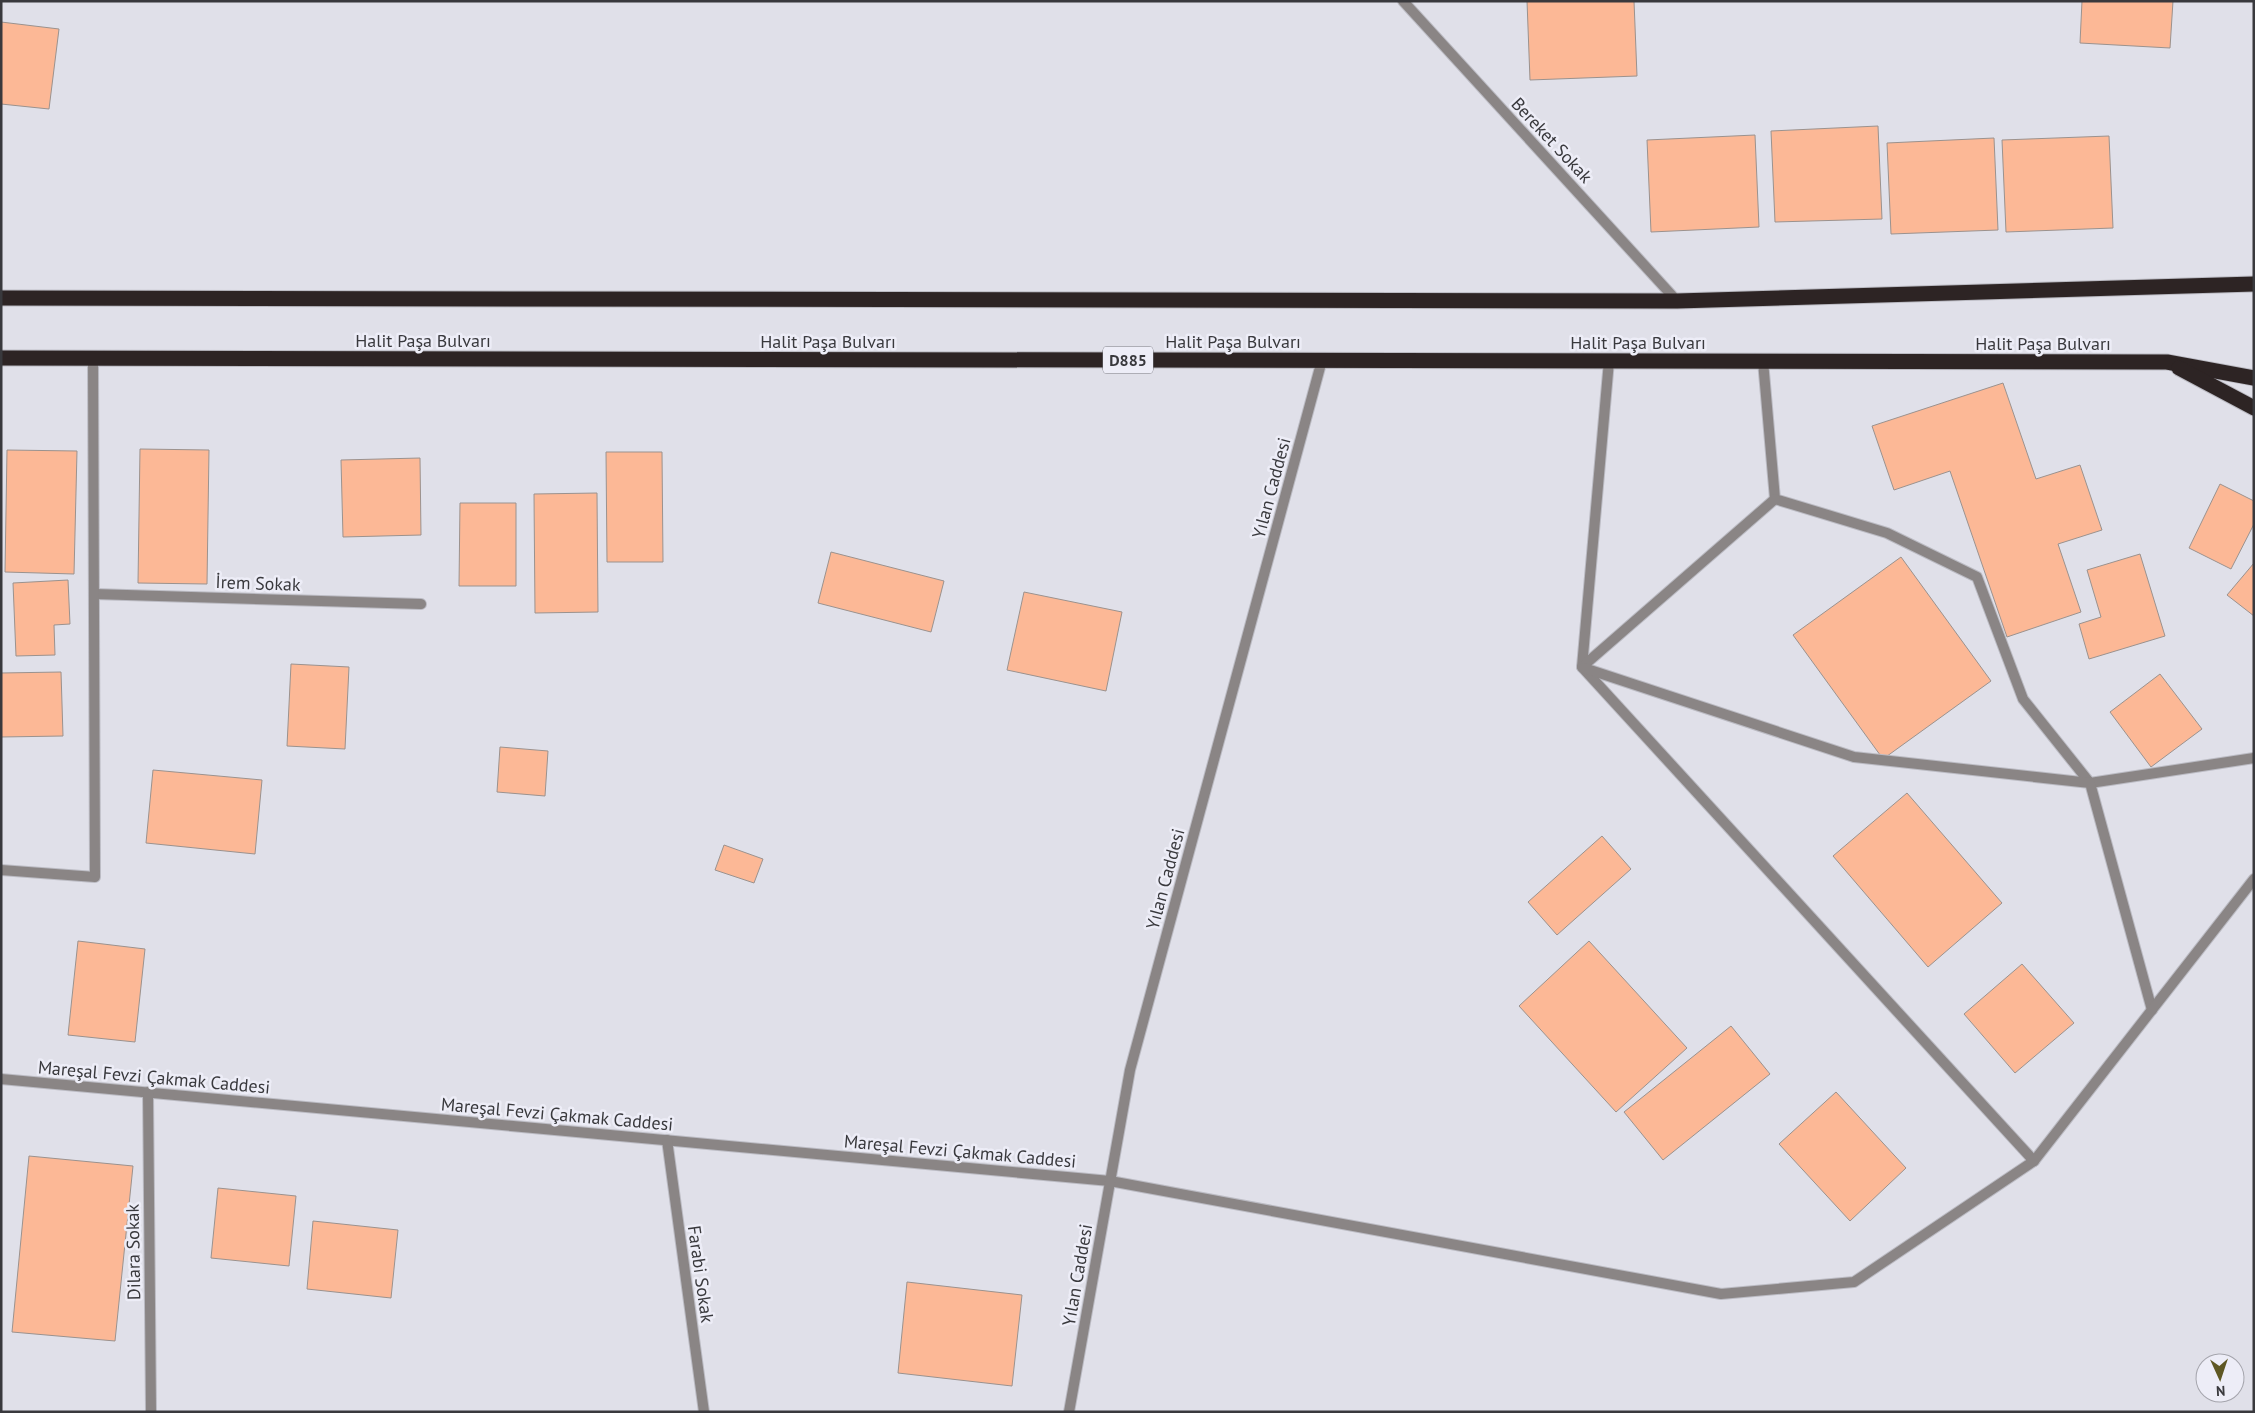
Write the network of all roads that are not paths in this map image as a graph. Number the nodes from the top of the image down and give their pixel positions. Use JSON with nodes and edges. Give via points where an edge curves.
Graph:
{"nodes":[{"id":1,"x":1403,"y":1,"type":"edge"},
{"id":2,"x":2254,"y":284,"type":"edge"},
{"id":3,"x":1,"y":298,"type":"edge"},
{"id":4,"x":1678,"y":301,"type":"junction"},
{"id":5,"x":1,"y":358,"type":"edge"},
{"id":6,"x":93,"y":358,"type":"junction"},
{"id":7,"x":1322,"y":360,"type":"junction"},
{"id":8,"x":1609,"y":361,"type":"junction"},
{"id":9,"x":1763,"y":361,"type":"junction"},
{"id":10,"x":2167,"y":362,"type":"junction"},
{"id":11,"x":2254,"y":378,"type":"edge"},
{"id":12,"x":2254,"y":408,"type":"edge"},
{"id":13,"x":1775,"y":499,"type":"junction"},
{"id":14,"x":94,"y":594,"type":"junction"},
{"id":15,"x":421,"y":604,"type":"dead end"},
{"id":16,"x":1582,"y":667,"type":"junction"},
{"id":17,"x":2254,"y":758,"type":"edge"},
{"id":18,"x":2090,"y":782,"type":"junction"},
{"id":19,"x":1,"y":870,"type":"edge"},
{"id":20,"x":2254,"y":879,"type":"edge"},
{"id":21,"x":2152,"y":1010,"type":"junction"},
{"id":22,"x":1,"y":1079,"type":"edge"},
{"id":23,"x":148,"y":1092,"type":"junction"},
{"id":24,"x":667,"y":1140,"type":"junction"},
{"id":25,"x":2034,"y":1161,"type":"junction"},
{"id":26,"x":1110,"y":1181,"type":"junction"},
{"id":27,"x":151,"y":1412,"type":"edge"},
{"id":28,"x":704,"y":1412,"type":"edge"},
{"id":29,"x":1069,"y":1412,"type":"edge"}],
"edges":[{"from":1,"to":4,"type":"street","name":"Bereket Sokak"},
{"from":2,"to":4,"type":"highway"},
{"from":3,"to":4,"type":"highway"},
{"from":5,"to":6,"type":"highway","name":"Halit Paşa Bulvarı","number":"D885"},
{"from":6,"to":7,"type":"highway","name":"Halit Paşa Bulvarı","number":"D885"},
{"from":6,"to":14,"type":"street"},
{"from":7,"to":8,"type":"highway","name":"Halit Paşa Bulvarı","number":"D885"},
{"from":7,"to":26,"type":"street","name":"Yılan Caddesi","via":[[1130,1070]]},
{"from":8,"to":9,"type":"highway","name":"Halit Paşa Bulvarı","number":"D885"},
{"from":8,"to":16,"type":"street"},
{"from":9,"to":10,"type":"highway","name":"Halit Paşa Bulvarı","number":"D885"},
{"from":9,"to":13,"type":"street"},
{"from":10,"to":11,"type":"highway","name":"Halit Paşa Bulvarı","number":"D885"},
{"from":10,"to":12,"type":"highway"},
{"from":13,"to":16,"type":"street"},
{"from":13,"to":18,"type":"street","via":[[1887,533],[1977,577],[2023,699]]},
{"from":14,"to":15,"type":"street","name":"İrem Sokak"},
{"from":14,"to":19,"type":"street","via":[[95,877]]},
{"from":16,"to":18,"type":"street","via":[[1854,757]]},
{"from":16,"to":25,"type":"street"},
{"from":17,"to":18,"type":"street"},
{"from":18,"to":21,"type":"street"},
{"from":20,"to":21,"type":"street","name":"Mareşal Fevzi Çakmak Caddesi"},
{"from":21,"to":25,"type":"street","name":"Mareşal Fevzi Çakmak Caddesi"},
{"from":22,"to":23,"type":"street","name":"Mareşal Fevzi Çakmak Caddesi"},
{"from":23,"to":24,"type":"street","name":"Mareşal Fevzi Çakmak Caddesi"},
{"from":23,"to":27,"type":"street","name":"Dilara Sokak"},
{"from":24,"to":26,"type":"street","name":"Mareşal Fevzi Çakmak Caddesi"},
{"from":24,"to":28,"type":"street","name":"Farabi Sokak"},
{"from":25,"to":26,"type":"street","name":"Mareşal Fevzi Çakmak Caddesi","via":[[1854,1282],[1721,1294]]},
{"from":26,"to":29,"type":"street","name":"Yılan Caddesi"}]}
